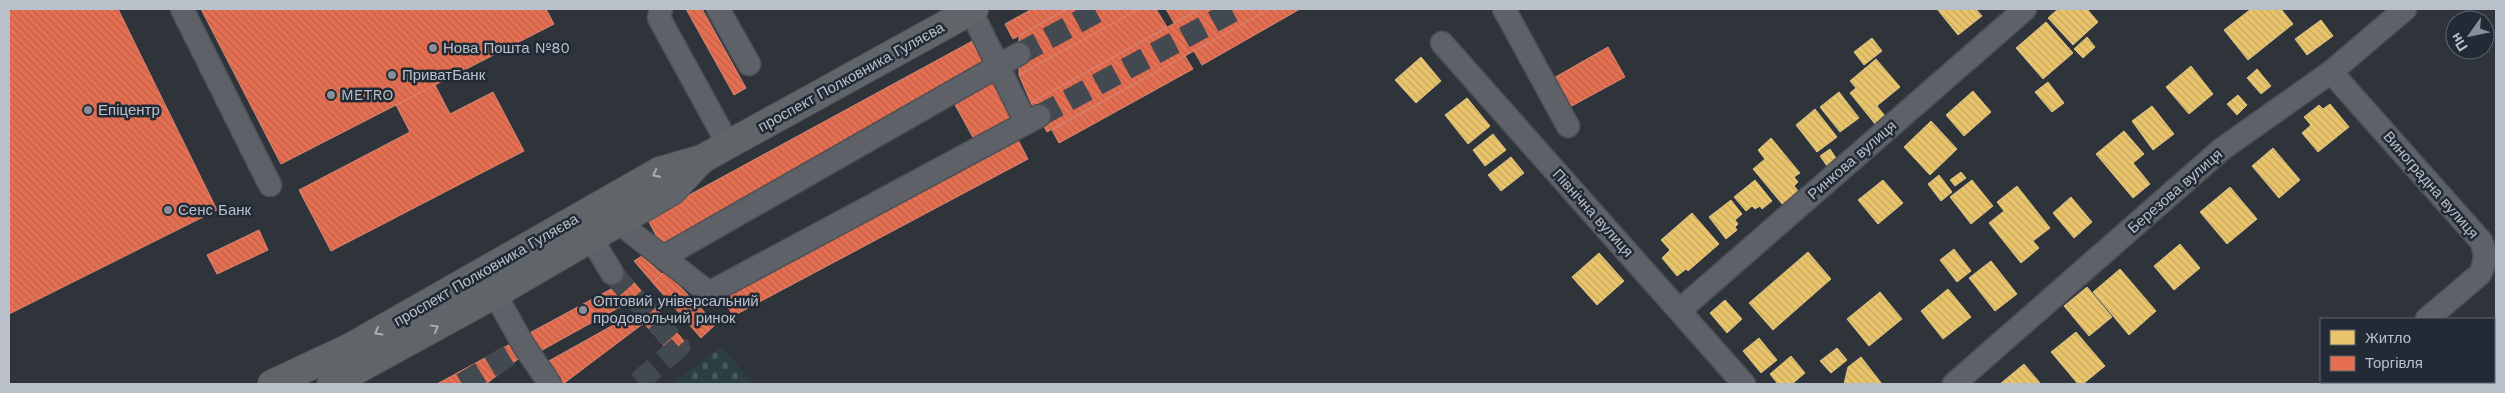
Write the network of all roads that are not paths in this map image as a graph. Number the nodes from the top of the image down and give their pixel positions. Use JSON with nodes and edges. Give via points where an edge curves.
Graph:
{"nodes":[{"id":1,"x":182,"y":9,"type":"edge"},
{"id":2,"x":661,"y":9,"type":"edge"},
{"id":3,"x":718,"y":9,"type":"edge"},
{"id":4,"x":1504,"y":9,"type":"edge"},
{"id":5,"x":2025,"y":9,"type":"edge"},
{"id":6,"x":2406,"y":9,"type":"edge"},
{"id":7,"x":972,"y":10,"type":"edge"},
{"id":8,"x":1442,"y":43,"type":"dead end"},
{"id":9,"x":1019,"y":54,"type":"tunnel mouth"},
{"id":10,"x":748,"y":64,"type":"dead end"},
{"id":11,"x":997,"y":66,"type":"junction"},
{"id":12,"x":2332,"y":72,"type":"junction"},
{"id":13,"x":1568,"y":126,"type":"dead end"},
{"id":14,"x":728,"y":144,"type":"junction"},
{"id":15,"x":702,"y":159,"type":"junction"},
{"id":16,"x":270,"y":185,"type":"dead end"},
{"id":17,"x":618,"y":222,"type":"junction"},
{"id":18,"x":591,"y":238,"type":"junction"},
{"id":19,"x":663,"y":257,"type":"junction"},
{"id":20,"x":612,"y":273,"type":"tunnel mouth"},
{"id":21,"x":495,"y":294,"type":"junction"},
{"id":22,"x":1680,"y":310,"type":"junction"},
{"id":23,"x":2428,"y":318,"type":"edge"},
{"id":24,"x":272,"y":384,"type":"edge"},
{"id":25,"x":331,"y":384,"type":"edge"},
{"id":26,"x":550,"y":384,"type":"edge"},
{"id":27,"x":1744,"y":384,"type":"edge"},
{"id":28,"x":1954,"y":384,"type":"edge"}],
"edges":[{"from":1,"to":16,"type":"street"},
{"from":2,"to":14,"type":"street","via":[[659,18]]},
{"from":3,"to":10,"type":"street"},
{"from":4,"to":13,"type":"street"},
{"from":5,"to":22,"type":"street","name":"Ринкова вулиця"},
{"from":6,"to":12,"type":"street","name":"Березова вулиця"},
{"from":7,"to":11,"type":"street"},
{"from":7,"to":14,"type":"main road","name":"проспект Полковника Гуляєва"},
{"from":8,"to":22,"type":"street","name":"Північна вулиця"},
{"from":9,"to":11,"type":"street"},
{"from":11,"to":19,"type":"street"},
{"from":11,"to":19,"type":"street","via":[[1032,120],[709,293]]},
{"from":12,"to":23,"type":"street","name":"Виноградна вулиця","via":[[2481,241],[2484,267],[2480,274]]},
{"from":12,"to":28,"type":"street","name":"Березова вулиця","via":[[2222,149]]},
{"from":14,"to":15,"type":"main road","name":"проспект Полковника Гуляєва"},
{"from":15,"to":17,"type":"main road","name":"проспект Полковника Гуляєва","via":[[672,191]]},
{"from":15,"to":24,"type":"main road","name":"проспект Полковника Гуляєва","one_way":true,"via":[[660,171],[351,347]]},
{"from":17,"to":18,"type":"main road","name":"проспект Полковника Гуляєва"},
{"from":17,"to":19,"type":"street"},
{"from":18,"to":20,"type":"street"},
{"from":18,"to":21,"type":"main road","name":"проспект Полковника Гуляєва"},
{"from":25,"to":21,"type":"main road","name":"проспект Полковника Гуляєва","one_way":true},
{"from":21,"to":26,"type":"street","via":[[521,348]]},
{"from":22,"to":27,"type":"street","name":"Північна вулиця"}]}
